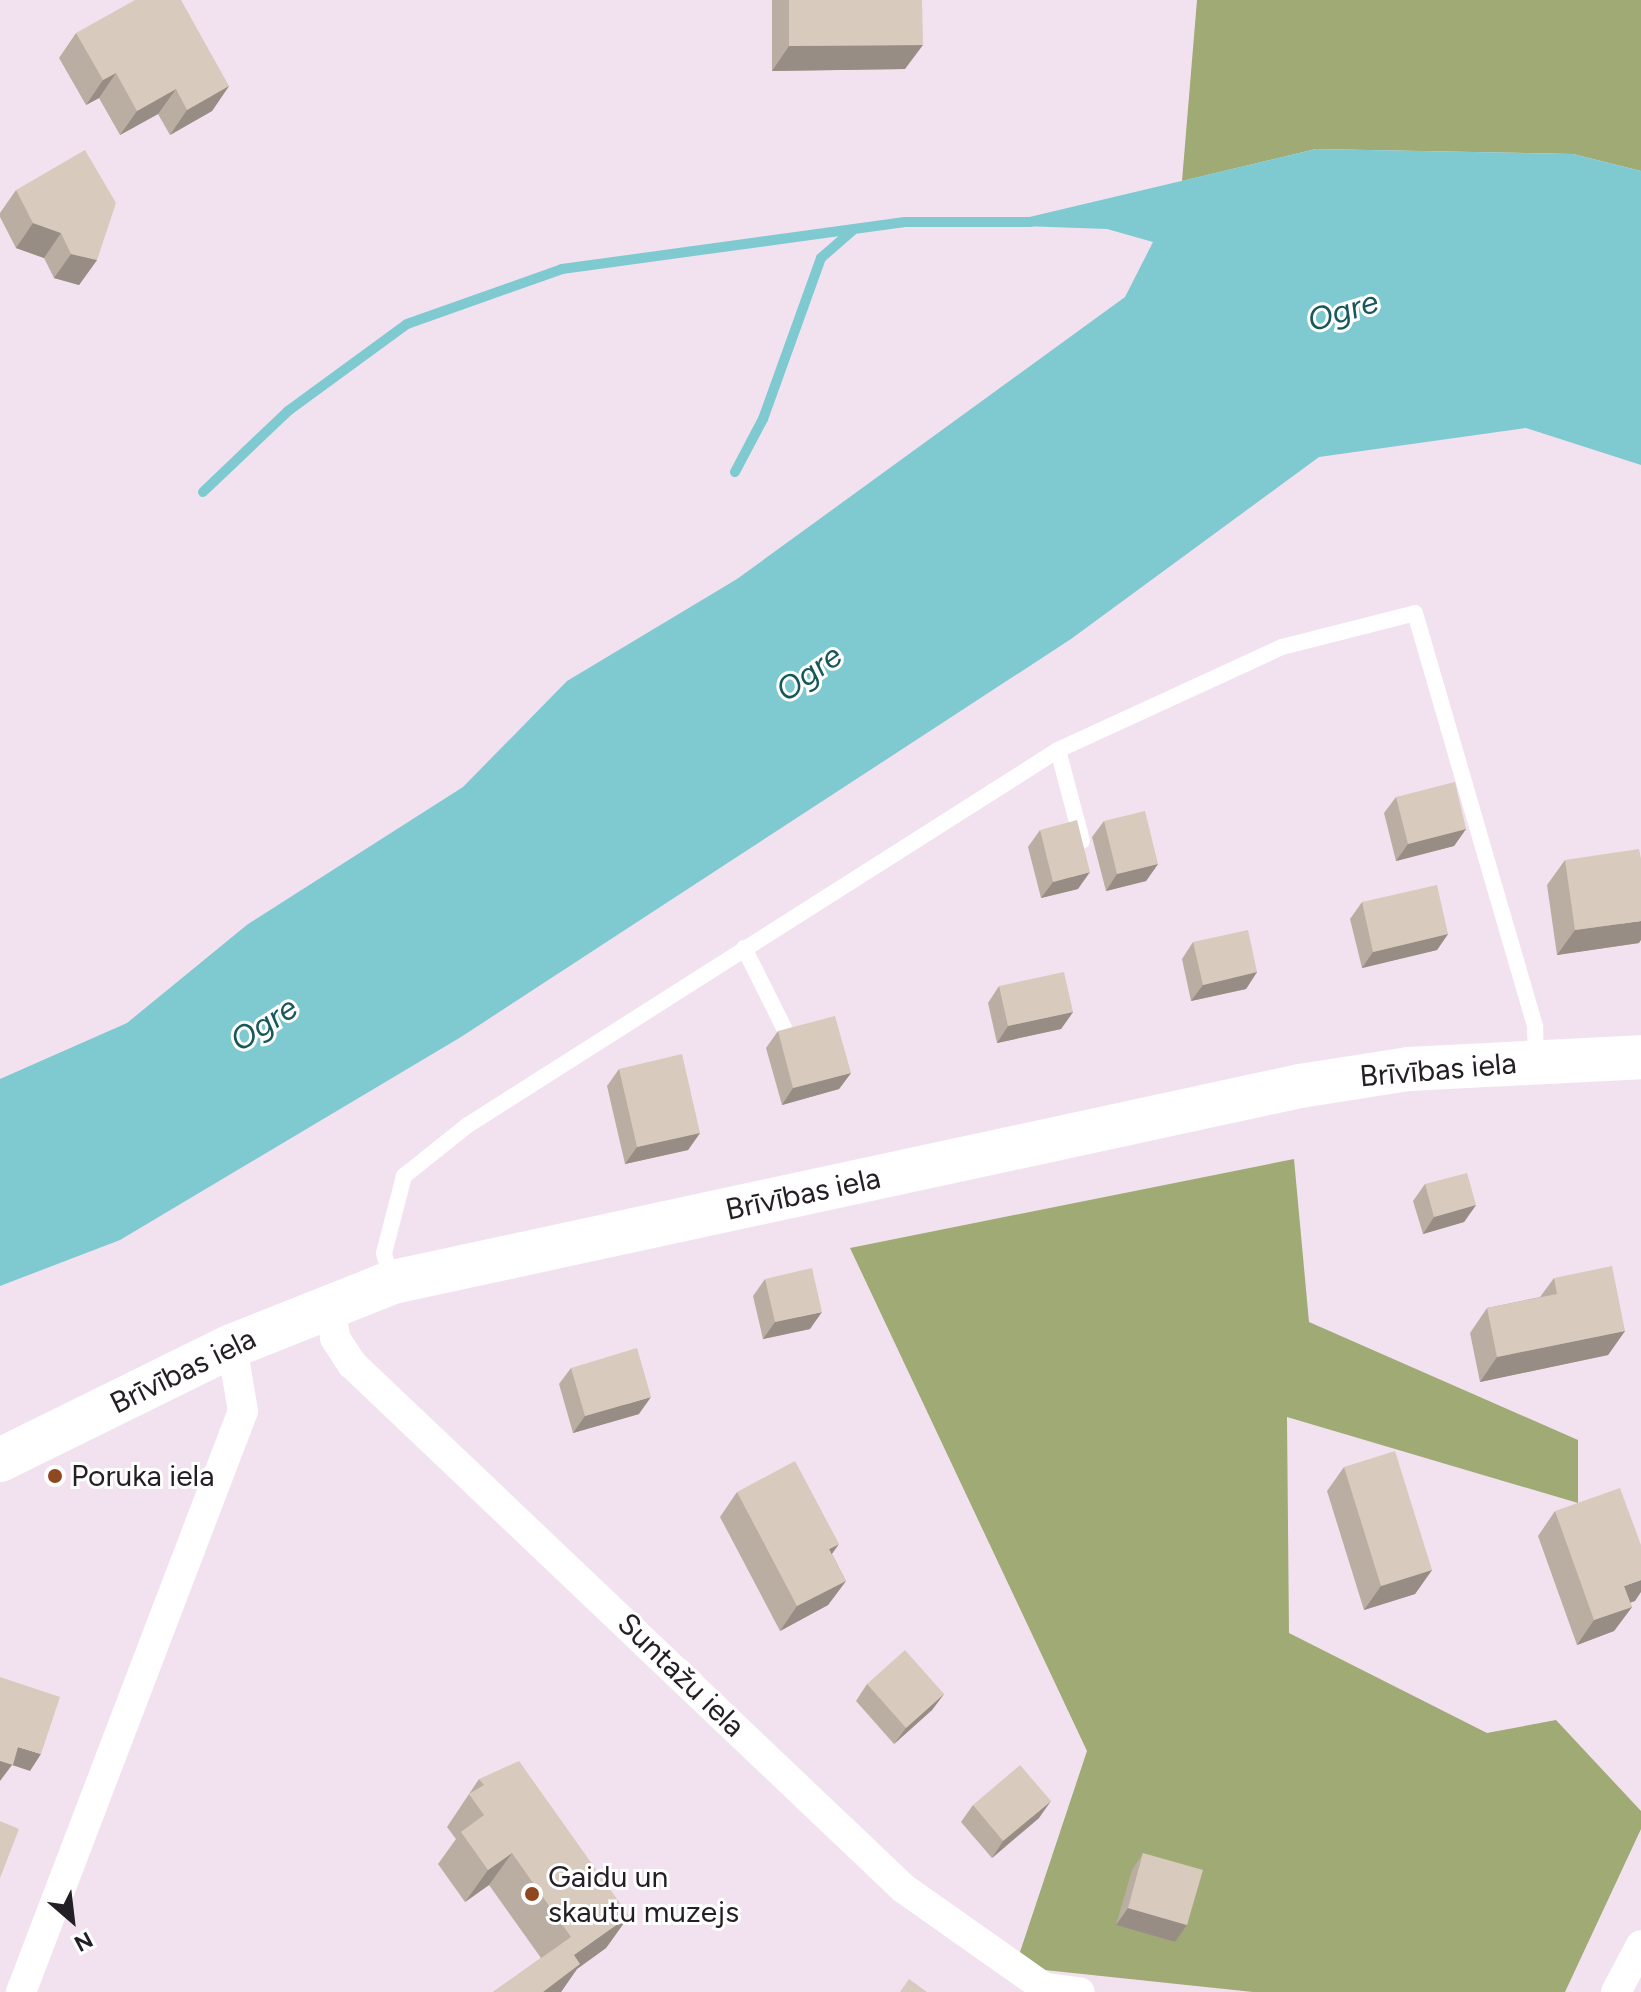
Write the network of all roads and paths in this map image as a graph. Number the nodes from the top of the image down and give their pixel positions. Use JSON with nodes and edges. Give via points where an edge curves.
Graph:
{"nodes":[{"id":1,"x":1058,"y":750,"type":"junction"},
{"id":2,"x":1088,"y":867,"type":"edge"},
{"id":3,"x":744,"y":948,"type":"junction"},
{"id":4,"x":784,"y":1028,"type":"edge"},
{"id":5,"x":1641,"y":1057,"type":"edge"},
{"id":6,"x":1536,"y":1061,"type":"junction"},
{"id":7,"x":393,"y":1282,"type":"junction"},
{"id":8,"x":330,"y":1305,"type":"junction"},
{"id":9,"x":232,"y":1346,"type":"junction"},
{"id":10,"x":0,"y":1460,"type":"edge"},
{"id":11,"x":1641,"y":1945,"type":"edge"},
{"id":12,"x":21,"y":1992,"type":"edge"},
{"id":13,"x":1080,"y":1992,"type":"edge"},
{"id":14,"x":1616,"y":1992,"type":"edge"}],
"edges":[{"from":1,"to":2,"type":"lane"},
{"from":1,"to":3,"type":"lane"},
{"from":1,"to":6,"type":"lane","via":[[1282,647],[1415,613],[1535,1027]]},
{"from":3,"to":4,"type":"lane"},
{"from":3,"to":7,"type":"lane","via":[[468,1125],[404,1176],[384,1253]]},
{"from":5,"to":6,"type":"main road","name":"Brīvības iela"},
{"from":6,"to":7,"type":"main road","name":"Brīvības iela","via":[[1300,1086]]},
{"from":7,"to":8,"type":"main road","name":"Brīvības iela"},
{"from":8,"to":9,"type":"main road","name":"Brīvības iela"},
{"from":8,"to":13,"type":"street","name":"Suntažu iela","via":[[335,1338],[352,1364],[903,1888],[1045,1988]]},
{"from":9,"to":10,"type":"main road","name":"Brīvības iela"},
{"from":9,"to":12,"type":"street","via":[[243,1411]]},
{"from":11,"to":14,"type":"street"}]}
